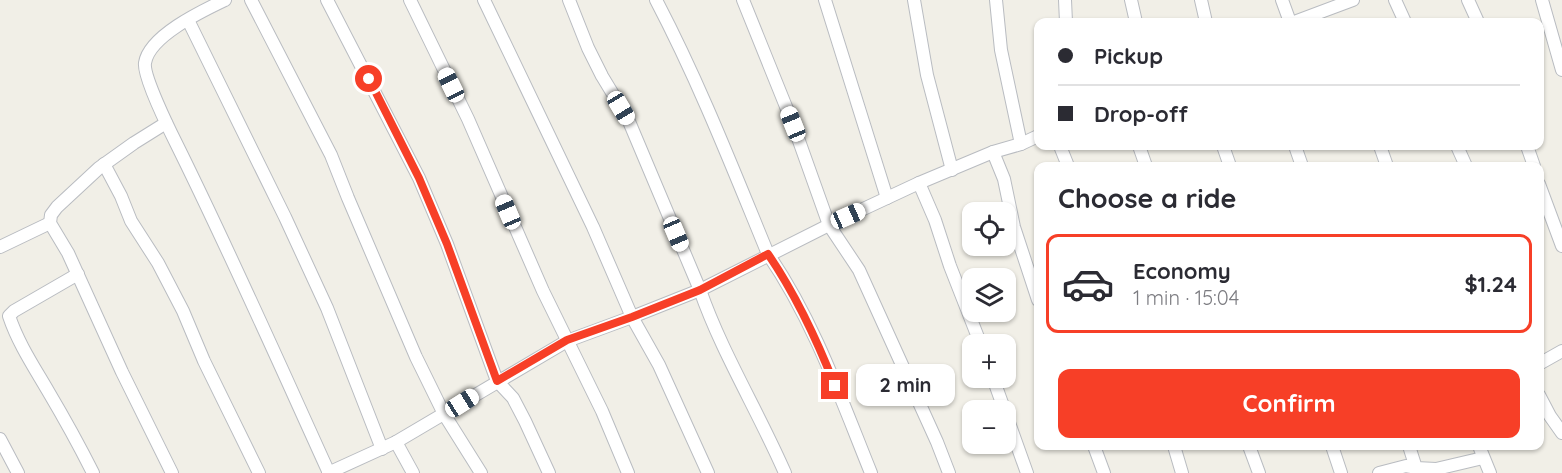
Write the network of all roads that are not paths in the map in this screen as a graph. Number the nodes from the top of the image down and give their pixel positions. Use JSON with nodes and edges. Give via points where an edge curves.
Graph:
{"nodes":[{"id":1,"x":225,"y":0,"type":"edge"},
{"id":2,"x":251,"y":0,"type":"edge"},
{"id":3,"x":327,"y":0,"type":"edge"},
{"id":4,"x":410,"y":0,"type":"edge"},
{"id":5,"x":484,"y":0,"type":"edge"},
{"id":6,"x":569,"y":0,"type":"edge"},
{"id":7,"x":656,"y":0,"type":"edge"},
{"id":8,"x":743,"y":0,"type":"edge"},
{"id":9,"x":825,"y":0,"type":"edge"},
{"id":10,"x":914,"y":0,"type":"edge"},
{"id":11,"x":996,"y":0,"type":"edge"},
{"id":12,"x":1065,"y":0,"type":"edge"},
{"id":13,"x":1131,"y":0,"type":"edge"},
{"id":14,"x":1202,"y":0,"type":"edge"},
{"id":15,"x":1282,"y":0,"type":"edge"},
{"id":16,"x":1353,"y":0,"type":"edge"},
{"id":17,"x":1395,"y":0,"type":"edge"},
{"id":18,"x":1468,"y":0,"type":"edge"},
{"id":19,"x":1542,"y":0,"type":"edge"},
{"id":20,"x":1066,"y":18,"type":"edge"},
{"id":21,"x":1135,"y":18,"type":"edge"},
{"id":22,"x":1205,"y":18,"type":"edge"},
{"id":23,"x":1290,"y":18,"type":"edge"},
{"id":24,"x":1322,"y":18,"type":"edge"},
{"id":25,"x":1403,"y":18,"type":"edge"},
{"id":26,"x":1476,"y":18,"type":"edge"},
{"id":27,"x":188,"y":20,"type":"junction"},
{"id":28,"x":1562,"y":70,"type":"edge"},
{"id":29,"x":166,"y":123,"type":"junction"},
{"id":30,"x":1034,"y":138,"type":"edge"},
{"id":31,"x":1021,"y":144,"type":"junction"},
{"id":32,"x":993,"y":152,"type":"junction"},
{"id":33,"x":104,"y":164,"type":"junction"},
{"id":34,"x":952,"y":170,"type":"junction"},
{"id":35,"x":919,"y":183,"type":"junction"},
{"id":36,"x":1544,"y":197,"type":"edge"},
{"id":37,"x":887,"y":198,"type":"junction"},
{"id":38,"x":50,"y":224,"type":"junction"},
{"id":39,"x":828,"y":225,"type":"junction"},
{"id":40,"x":1562,"y":246,"type":"edge"},
{"id":41,"x":0,"y":248,"type":"edge"},
{"id":42,"x":768,"y":254,"type":"junction"},
{"id":43,"x":78,"y":274,"type":"junction"},
{"id":44,"x":1034,"y":288,"type":"edge"},
{"id":45,"x":700,"y":290,"type":"junction"},
{"id":46,"x":632,"y":317,"type":"junction"},
{"id":47,"x":977,"y":334,"type":"edge"},
{"id":48,"x":567,"y":340,"type":"junction"},
{"id":49,"x":1562,"y":351,"type":"edge"},
{"id":50,"x":1544,"y":361,"type":"edge"},
{"id":51,"x":497,"y":381,"type":"junction"},
{"id":52,"x":997,"y":388,"type":"edge"},
{"id":53,"x":1544,"y":404,"type":"edge"},
{"id":54,"x":444,"y":414,"type":"junction"},
{"id":55,"x":1561,"y":430,"type":"edge"},
{"id":56,"x":0,"y":439,"type":"edge"},
{"id":57,"x":396,"y":442,"type":"junction"},
{"id":58,"x":382,"y":448,"type":"junction"},
{"id":59,"x":1095,"y":450,"type":"edge"},
{"id":60,"x":1174,"y":450,"type":"edge"},
{"id":61,"x":1250,"y":450,"type":"edge"},
{"id":62,"x":1333,"y":450,"type":"edge"},
{"id":63,"x":1410,"y":450,"type":"edge"},
{"id":64,"x":1481,"y":452,"type":"edge"},
{"id":65,"x":1417,"y":470,"type":"edge"},
{"id":66,"x":18,"y":473,"type":"edge"},
{"id":67,"x":93,"y":473,"type":"edge"},
{"id":68,"x":172,"y":473,"type":"edge"},
{"id":69,"x":259,"y":473,"type":"edge"},
{"id":70,"x":329,"y":473,"type":"edge"},
{"id":71,"x":412,"y":473,"type":"edge"},
{"id":72,"x":481,"y":473,"type":"edge"},
{"id":73,"x":549,"y":473,"type":"edge"},
{"id":74,"x":628,"y":473,"type":"edge"},
{"id":75,"x":708,"y":473,"type":"edge"},
{"id":76,"x":785,"y":473,"type":"edge"},
{"id":77,"x":871,"y":473,"type":"edge"},
{"id":78,"x":949,"y":473,"type":"edge"},
{"id":79,"x":1027,"y":473,"type":"edge"},
{"id":80,"x":1104,"y":473,"type":"edge"},
{"id":81,"x":1182,"y":473,"type":"edge"},
{"id":82,"x":1259,"y":473,"type":"edge"},
{"id":83,"x":1341,"y":473,"type":"edge"},
{"id":84,"x":1379,"y":473,"type":"edge"},
{"id":85,"x":1490,"y":473,"type":"edge"}],
"edges":[{"from":1,"to":27,"type":"street"},
{"from":2,"to":54,"type":"street","via":[[331,155]]},
{"from":3,"to":51,"type":"street","via":[[419,178]]},
{"from":4,"to":48,"type":"street","via":[[468,118]]},
{"from":5,"to":46,"type":"street"},
{"from":6,"to":45,"type":"street","via":[[588,48],[628,119]]},
{"from":7,"to":42,"type":"street","via":[[681,48]]},
{"from":8,"to":39,"type":"street"},
{"from":9,"to":37,"type":"street"},
{"from":10,"to":34,"type":"street","via":[[927,75]]},
{"from":11,"to":31,"type":"street","via":[[1001,50]]},
{"from":12,"to":20,"type":"street"},
{"from":13,"to":21,"type":"street"},
{"from":14,"to":22,"type":"street"},
{"from":15,"to":23,"type":"street"},
{"from":16,"to":24,"type":"street"},
{"from":17,"to":25,"type":"street"},
{"from":18,"to":26,"type":"street"},
{"from":19,"to":28,"type":"street"},
{"from":27,"to":29,"type":"street","via":[[157,42],[145,63]]},
{"from":27,"to":58,"type":"street","via":[[327,308]]},
{"from":29,"to":33,"type":"street"},
{"from":29,"to":70,"type":"street","via":[[217,225]]},
{"from":30,"to":31,"type":"street"},
{"from":31,"to":32,"type":"street"},
{"from":32,"to":34,"type":"street"},
{"from":32,"to":44,"type":"street"},
{"from":33,"to":38,"type":"street","via":[[57,207]]},
{"from":33,"to":69,"type":"street","via":[[131,221],[176,297]]},
{"from":34,"to":35,"type":"street"},
{"from":35,"to":37,"type":"street"},
{"from":35,"to":47,"type":"street"},
{"from":36,"to":40,"type":"street"},
{"from":37,"to":39,"type":"street"},
{"from":38,"to":41,"type":"street"},
{"from":38,"to":43,"type":"street"},
{"from":39,"to":42,"type":"street"},
{"from":39,"to":78,"type":"street","via":[[859,270]]},
{"from":42,"to":45,"type":"street"},
{"from":42,"to":77,"type":"street","via":[[821,350]]},
{"from":43,"to":67,"type":"street","via":[[9,316]]},
{"from":43,"to":68,"type":"street"},
{"from":45,"to":46,"type":"street"},
{"from":45,"to":76,"type":"street"},
{"from":46,"to":48,"type":"street"},
{"from":46,"to":75,"type":"street","via":[[659,365]]},
{"from":48,"to":51,"type":"street"},
{"from":48,"to":74,"type":"street"},
{"from":49,"to":50,"type":"street"},
{"from":51,"to":54,"type":"street"},
{"from":51,"to":73,"type":"street","via":[[513,398]]},
{"from":52,"to":79,"type":"street"},
{"from":53,"to":55,"type":"street"},
{"from":54,"to":57,"type":"street"},
{"from":54,"to":72,"type":"street"},
{"from":56,"to":66,"type":"street"},
{"from":57,"to":58,"type":"street"},
{"from":57,"to":71,"type":"street"},
{"from":58,"to":70,"type":"street"},
{"from":59,"to":80,"type":"street"},
{"from":60,"to":81,"type":"street"},
{"from":61,"to":82,"type":"street"},
{"from":62,"to":83,"type":"street"},
{"from":63,"to":65,"type":"street"},
{"from":64,"to":65,"type":"street","via":[[1436,469]]},
{"from":64,"to":85,"type":"street"},
{"from":65,"to":84,"type":"street","via":[[1406,466]]}]}
